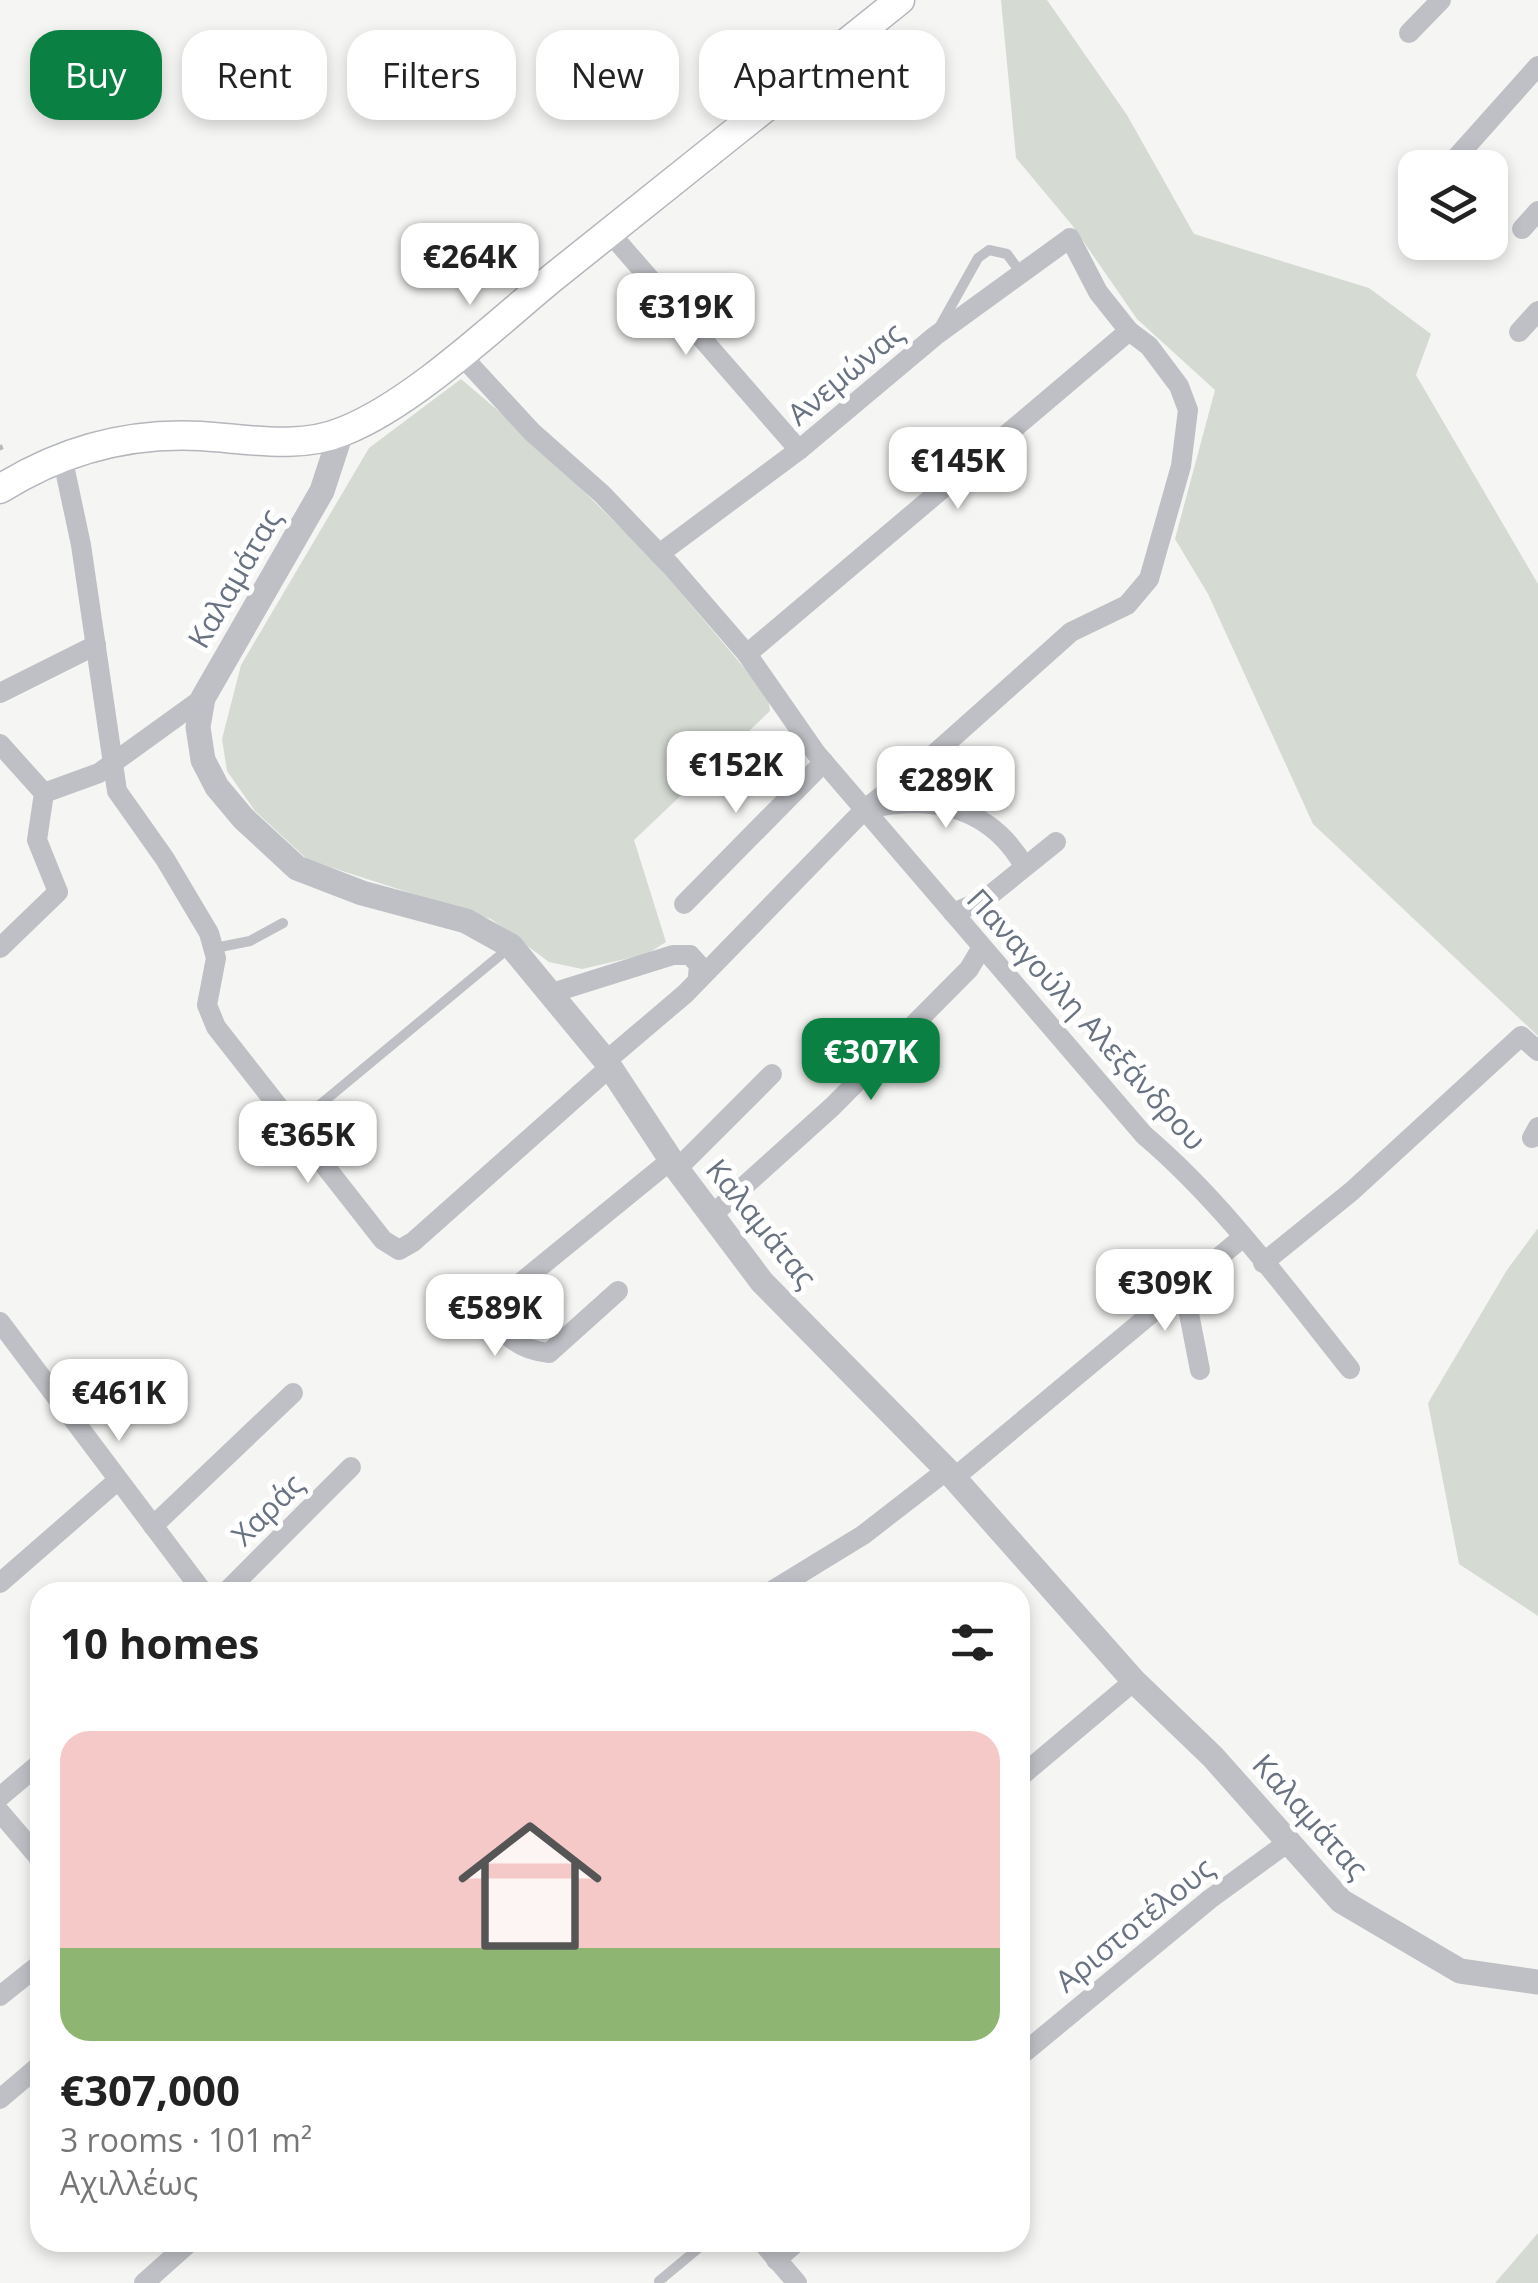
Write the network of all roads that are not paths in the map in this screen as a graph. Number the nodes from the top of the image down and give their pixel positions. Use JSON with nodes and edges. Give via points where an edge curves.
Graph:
{"nodes":[{"id":1,"x":900,"y":0,"type":"edge"},
{"id":2,"x":1441,"y":0,"type":"edge"},
{"id":3,"x":1408,"y":32,"type":"dead end"},
{"id":4,"x":1538,"y":66,"type":"edge"},
{"id":5,"x":1463,"y":150,"type":"edge"},
{"id":6,"x":1538,"y":211,"type":"edge"},
{"id":7,"x":1522,"y":228,"type":"dead end"},
{"id":8,"x":610,"y":232,"type":"junction"},
{"id":9,"x":1022,"y":274,"type":"junction"},
{"id":10,"x":1538,"y":311,"type":"edge"},
{"id":11,"x":1129,"y":331,"type":"junction"},
{"id":12,"x":1519,"y":332,"type":"dead end"},
{"id":13,"x":935,"y":336,"type":"junction"},
{"id":14,"x":460,"y":354,"type":"junction"},
{"id":15,"x":340,"y":433,"type":"junction"},
{"id":16,"x":799,"y":450,"type":"junction"},
{"id":17,"x":62,"y":456,"type":"junction"},
{"id":18,"x":0,"y":490,"type":"edge"},
{"id":19,"x":659,"y":554,"type":"junction"},
{"id":20,"x":96,"y":644,"type":"junction"},
{"id":21,"x":748,"y":654,"type":"junction"},
{"id":22,"x":0,"y":693,"type":"edge"},
{"id":23,"x":203,"y":698,"type":"junction"},
{"id":24,"x":0,"y":744,"type":"edge"},
{"id":25,"x":824,"y":762,"type":"junction"},
{"id":26,"x":111,"y":764,"type":"junction"},
{"id":27,"x":44,"y":793,"type":"junction"},
{"id":28,"x":865,"y":809,"type":"junction"},
{"id":29,"x":1056,"y":842,"type":"dead end"},
{"id":30,"x":1024,"y":866,"type":"junction"},
{"id":31,"x":684,"y":904,"type":"dead end"},
{"id":32,"x":953,"y":913,"type":"junction"},
{"id":33,"x":283,"y":923,"type":"dead end"},
{"id":34,"x":511,"y":946,"type":"junction"},
{"id":35,"x":0,"y":948,"type":"edge"},
{"id":36,"x":215,"y":948,"type":"junction"},
{"id":37,"x":982,"y":948,"type":"junction"},
{"id":38,"x":698,"y":976,"type":"junction"},
{"id":39,"x":552,"y":992,"type":"junction"},
{"id":40,"x":1538,"y":1050,"type":"edge"},
{"id":41,"x":608,"y":1064,"type":"junction"},
{"id":42,"x":772,"y":1074,"type":"dead end"},
{"id":43,"x":293,"y":1127,"type":"junction"},
{"id":44,"x":674,"y":1165,"type":"junction"},
{"id":45,"x":711,"y":1216,"type":"junction"},
{"id":46,"x":1242,"y":1238,"type":"junction"},
{"id":47,"x":1263,"y":1262,"type":"junction"},
{"id":48,"x":1184,"y":1288,"type":"junction"},
{"id":49,"x":618,"y":1292,"type":"dead end"},
{"id":50,"x":0,"y":1322,"type":"edge"},
{"id":51,"x":1350,"y":1369,"type":"dead end"},
{"id":52,"x":1200,"y":1370,"type":"dead end"},
{"id":53,"x":293,"y":1393,"type":"dead end"},
{"id":54,"x":350,"y":1467,"type":"dead end"},
{"id":55,"x":950,"y":1474,"type":"junction"},
{"id":56,"x":118,"y":1481,"type":"junction"},
{"id":57,"x":153,"y":1526,"type":"junction"},
{"id":58,"x":195,"y":1582,"type":"edge"},
{"id":59,"x":236,"y":1582,"type":"edge"},
{"id":60,"x":786,"y":1582,"type":"edge"},
{"id":61,"x":0,"y":1583,"type":"edge"},
{"id":62,"x":1134,"y":1681,"type":"junction"},
{"id":63,"x":1030,"y":1769,"type":"edge"},
{"id":64,"x":30,"y":1771,"type":"edge"},
{"id":65,"x":0,"y":1797,"type":"edge"},
{"id":66,"x":0,"y":1812,"type":"edge"},
{"id":67,"x":1288,"y":1844,"type":"junction"},
{"id":68,"x":30,"y":1847,"type":"edge"},
{"id":69,"x":30,"y":1972,"type":"edge"},
{"id":70,"x":1538,"y":1982,"type":"edge"},
{"id":71,"x":0,"y":1996,"type":"edge"},
{"id":72,"x":1030,"y":2048,"type":"edge"},
{"id":73,"x":30,"y":2074,"type":"edge"},
{"id":74,"x":0,"y":2099,"type":"edge"},
{"id":75,"x":179,"y":2252,"type":"edge"},
{"id":76,"x":694,"y":2252,"type":"edge"},
{"id":77,"x":770,"y":2252,"type":"edge"},
{"id":78,"x":785,"y":2252,"type":"edge"},
{"id":79,"x":776,"y":2260,"type":"junction"},
{"id":80,"x":660,"y":2281,"type":"edge"},
{"id":81,"x":144,"y":2283,"type":"edge"},
{"id":82,"x":797,"y":2283,"type":"edge"}],
"edges":[{"from":1,"to":8,"type":"main road"},
{"from":2,"to":3,"type":"street"},
{"from":4,"to":5,"type":"street"},
{"from":6,"to":7,"type":"street"},
{"from":8,"to":14,"type":"main road"},
{"from":8,"to":16,"type":"street"},
{"from":9,"to":11,"type":"street","name":"Ανεμώνας","via":[[1070,238],[1098,292]]},
{"from":9,"to":13,"type":"street","name":"Ανεμώνας"},
{"from":9,"to":13,"type":"lane","via":[[1007,254],[989,250],[978,258]]},
{"from":10,"to":12,"type":"street"},
{"from":11,"to":21,"type":"street"},
{"from":11,"to":28,"type":"street","via":[[1179,386],[1188,410],[1181,466],[1149,579],[1127,605],[1071,632]]},
{"from":13,"to":16,"type":"street","name":"Ανεμώνας"},
{"from":14,"to":15,"type":"main road"},
{"from":14,"to":19,"type":"street","name":"Παναγούλη Αλεξάνδρου"},
{"from":15,"to":17,"type":"main road","via":[[283,442],[126,438]]},
{"from":15,"to":23,"type":"street","name":"Καλαμάτας","via":[[322,492]]},
{"from":16,"to":19,"type":"street","name":"Ανεμώνας"},
{"from":17,"to":18,"type":"main road"},
{"from":17,"to":20,"type":"street"},
{"from":19,"to":21,"type":"street","name":"Παναγούλη Αλεξάνδρου"},
{"from":20,"to":22,"type":"street"},
{"from":20,"to":26,"type":"street"},
{"from":21,"to":25,"type":"street","name":"Παναγούλη Αλεξάνδρου"},
{"from":23,"to":26,"type":"street"},
{"from":23,"to":34,"type":"street","name":"Καλαμάτας","via":[[203,760],[217,787],[297,868],[466,920]]},
{"from":24,"to":27,"type":"street"},
{"from":25,"to":28,"type":"street","name":"Παναγούλη Αλεξάνδρου"},
{"from":25,"to":31,"type":"street"},
{"from":26,"to":27,"type":"street"},
{"from":26,"to":36,"type":"street","via":[[117,791],[165,858]]},
{"from":27,"to":35,"type":"street","via":[[37,840],[58,892]]},
{"from":28,"to":30,"type":"street","via":[[904,801],[974,814],[1011,844]]},
{"from":28,"to":32,"type":"street","name":"Παναγούλη Αλεξάνδρου"},
{"from":28,"to":38,"type":"street"},
{"from":29,"to":30,"type":"street"},
{"from":30,"to":32,"type":"street","via":[[984,900]]},
{"from":32,"to":37,"type":"street","name":"Παναγούλη Αλεξάνδρου"},
{"from":33,"to":36,"type":"lane","via":[[250,941]]},
{"from":34,"to":39,"type":"street","name":"Καλαμάτας"},
{"from":34,"to":43,"type":"lane"},
{"from":36,"to":43,"type":"street","via":[[206,1005]]},
{"from":37,"to":45,"type":"street","via":[[970,969],[832,1107]]},
{"from":37,"to":46,"type":"street","name":"Παναγούλη Αλεξάνδρου"},
{"from":38,"to":39,"type":"street","via":[[690,955],[673,955]]},
{"from":38,"to":41,"type":"street"},
{"from":39,"to":41,"type":"street","name":"Καλαμάτας"},
{"from":40,"to":47,"type":"street","via":[[1521,1036],[1352,1191]]},
{"from":41,"to":43,"type":"street","via":[[399,1250],[383,1240]]},
{"from":41,"to":44,"type":"street","name":"Καλαμάτας"},
{"from":42,"to":44,"type":"street"},
{"from":44,"to":45,"type":"street","name":"Καλαμάτας"},
{"from":44,"to":49,"type":"street","via":[[492,1306],[495,1323],[532,1352],[549,1353]]},
{"from":45,"to":55,"type":"street","name":"Καλαμάτας","via":[[762,1282]]},
{"from":46,"to":47,"type":"street","name":"Παναγούλη Αλεξάνδρου"},
{"from":46,"to":48,"type":"street"},
{"from":47,"to":51,"type":"street","name":"Παναγούλη Αλεξάνδρου"},
{"from":48,"to":52,"type":"street"},
{"from":48,"to":55,"type":"street"},
{"from":50,"to":56,"type":"street"},
{"from":53,"to":57,"type":"street"},
{"from":54,"to":59,"type":"street","name":"Χαράς"},
{"from":55,"to":60,"type":"street"},
{"from":55,"to":62,"type":"street","name":"Καλαμάτας"},
{"from":56,"to":57,"type":"street"},
{"from":56,"to":61,"type":"street"},
{"from":57,"to":58,"type":"street"},
{"from":62,"to":63,"type":"street"},
{"from":62,"to":67,"type":"street","name":"Καλαμάτας","via":[[1213,1757]]},
{"from":64,"to":65,"type":"street"},
{"from":66,"to":68,"type":"street"},
{"from":67,"to":70,"type":"street","name":"Καλαμάτας","via":[[1341,1901],[1460,1971]]},
{"from":67,"to":72,"type":"street","name":"Αριστοτέλους"},
{"from":69,"to":71,"type":"street"},
{"from":73,"to":74,"type":"street"},
{"from":75,"to":81,"type":"street"},
{"from":76,"to":80,"type":"lane"},
{"from":77,"to":79,"type":"street"},
{"from":78,"to":79,"type":"street"},
{"from":79,"to":82,"type":"street"}]}
